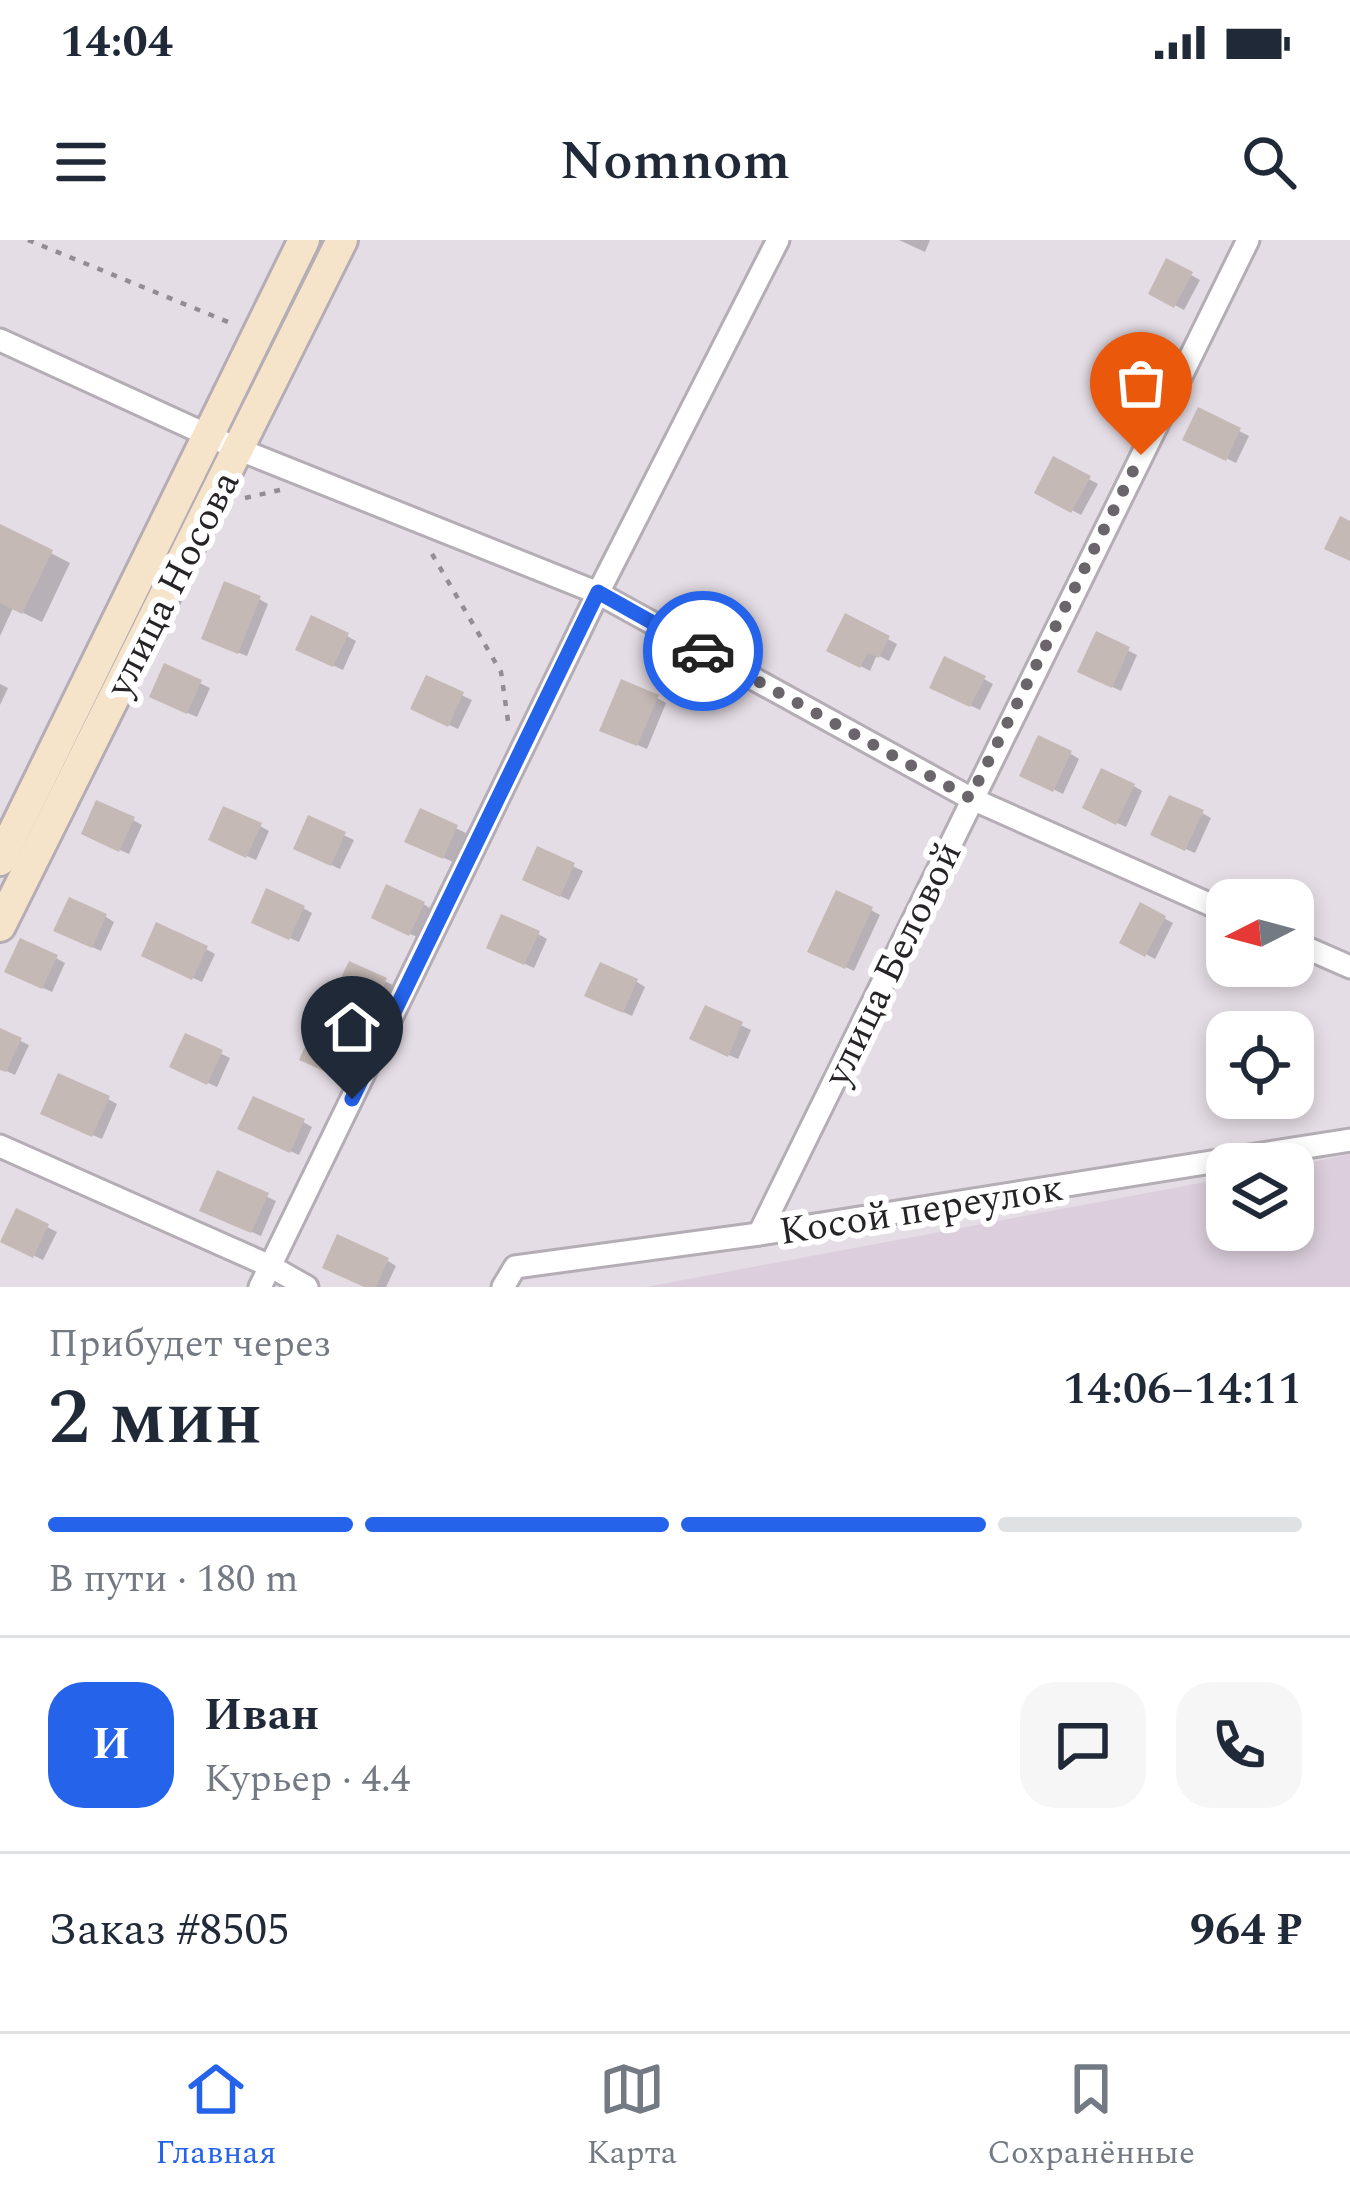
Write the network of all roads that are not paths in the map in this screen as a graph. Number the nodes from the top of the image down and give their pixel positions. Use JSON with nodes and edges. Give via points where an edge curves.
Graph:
{"nodes":[{"id":1,"x":304,"y":240,"type":"edge"},
{"id":2,"x":343,"y":240,"type":"edge"},
{"id":3,"x":778,"y":240,"type":"edge"},
{"id":4,"x":1248,"y":240,"type":"edge"},
{"id":5,"x":0,"y":340,"type":"edge"},
{"id":6,"x":207,"y":435,"type":"junction"},
{"id":7,"x":238,"y":449,"type":"junction"},
{"id":8,"x":598,"y":592,"type":"junction"},
{"id":9,"x":970,"y":798,"type":"junction"},
{"id":10,"x":0,"y":860,"type":"edge"},
{"id":11,"x":1206,"y":903,"type":"edge"},
{"id":12,"x":0,"y":926,"type":"edge"},
{"id":13,"x":1314,"y":951,"type":"edge"},
{"id":14,"x":1350,"y":967,"type":"edge"},
{"id":15,"x":1350,"y":1140,"type":"edge"},
{"id":16,"x":0,"y":1146,"type":"edge"},
{"id":17,"x":759,"y":1234,"type":"junction"},
{"id":18,"x":270,"y":1266,"type":"junction"},
{"id":19,"x":260,"y":1287,"type":"edge"},
{"id":20,"x":307,"y":1287,"type":"edge"},
{"id":21,"x":503,"y":1287,"type":"edge"}],
"edges":[{"from":1,"to":6,"type":"main road","name":"улица Носова"},
{"from":2,"to":7,"type":"main road","name":"улица Носова"},
{"from":3,"to":8,"type":"street"},
{"from":4,"to":9,"type":"street","name":"улица Беловой"},
{"from":5,"to":6,"type":"street"},
{"from":6,"to":7,"type":"street"},
{"from":6,"to":10,"type":"main road","name":"улица Носова"},
{"from":7,"to":8,"type":"street"},
{"from":7,"to":12,"type":"main road","name":"улица Носова"},
{"from":8,"to":9,"type":"street"},
{"from":8,"to":18,"type":"street"},
{"from":9,"to":11,"type":"street"},
{"from":9,"to":17,"type":"street","name":"улица Беловой"},
{"from":13,"to":14,"type":"street"},
{"from":15,"to":17,"type":"street","name":"Косой переулок"},
{"from":16,"to":18,"type":"street"},
{"from":17,"to":21,"type":"street","name":"Косой переулок","via":[[515,1267]]},
{"from":18,"to":19,"type":"street"},
{"from":18,"to":20,"type":"street"}]}
